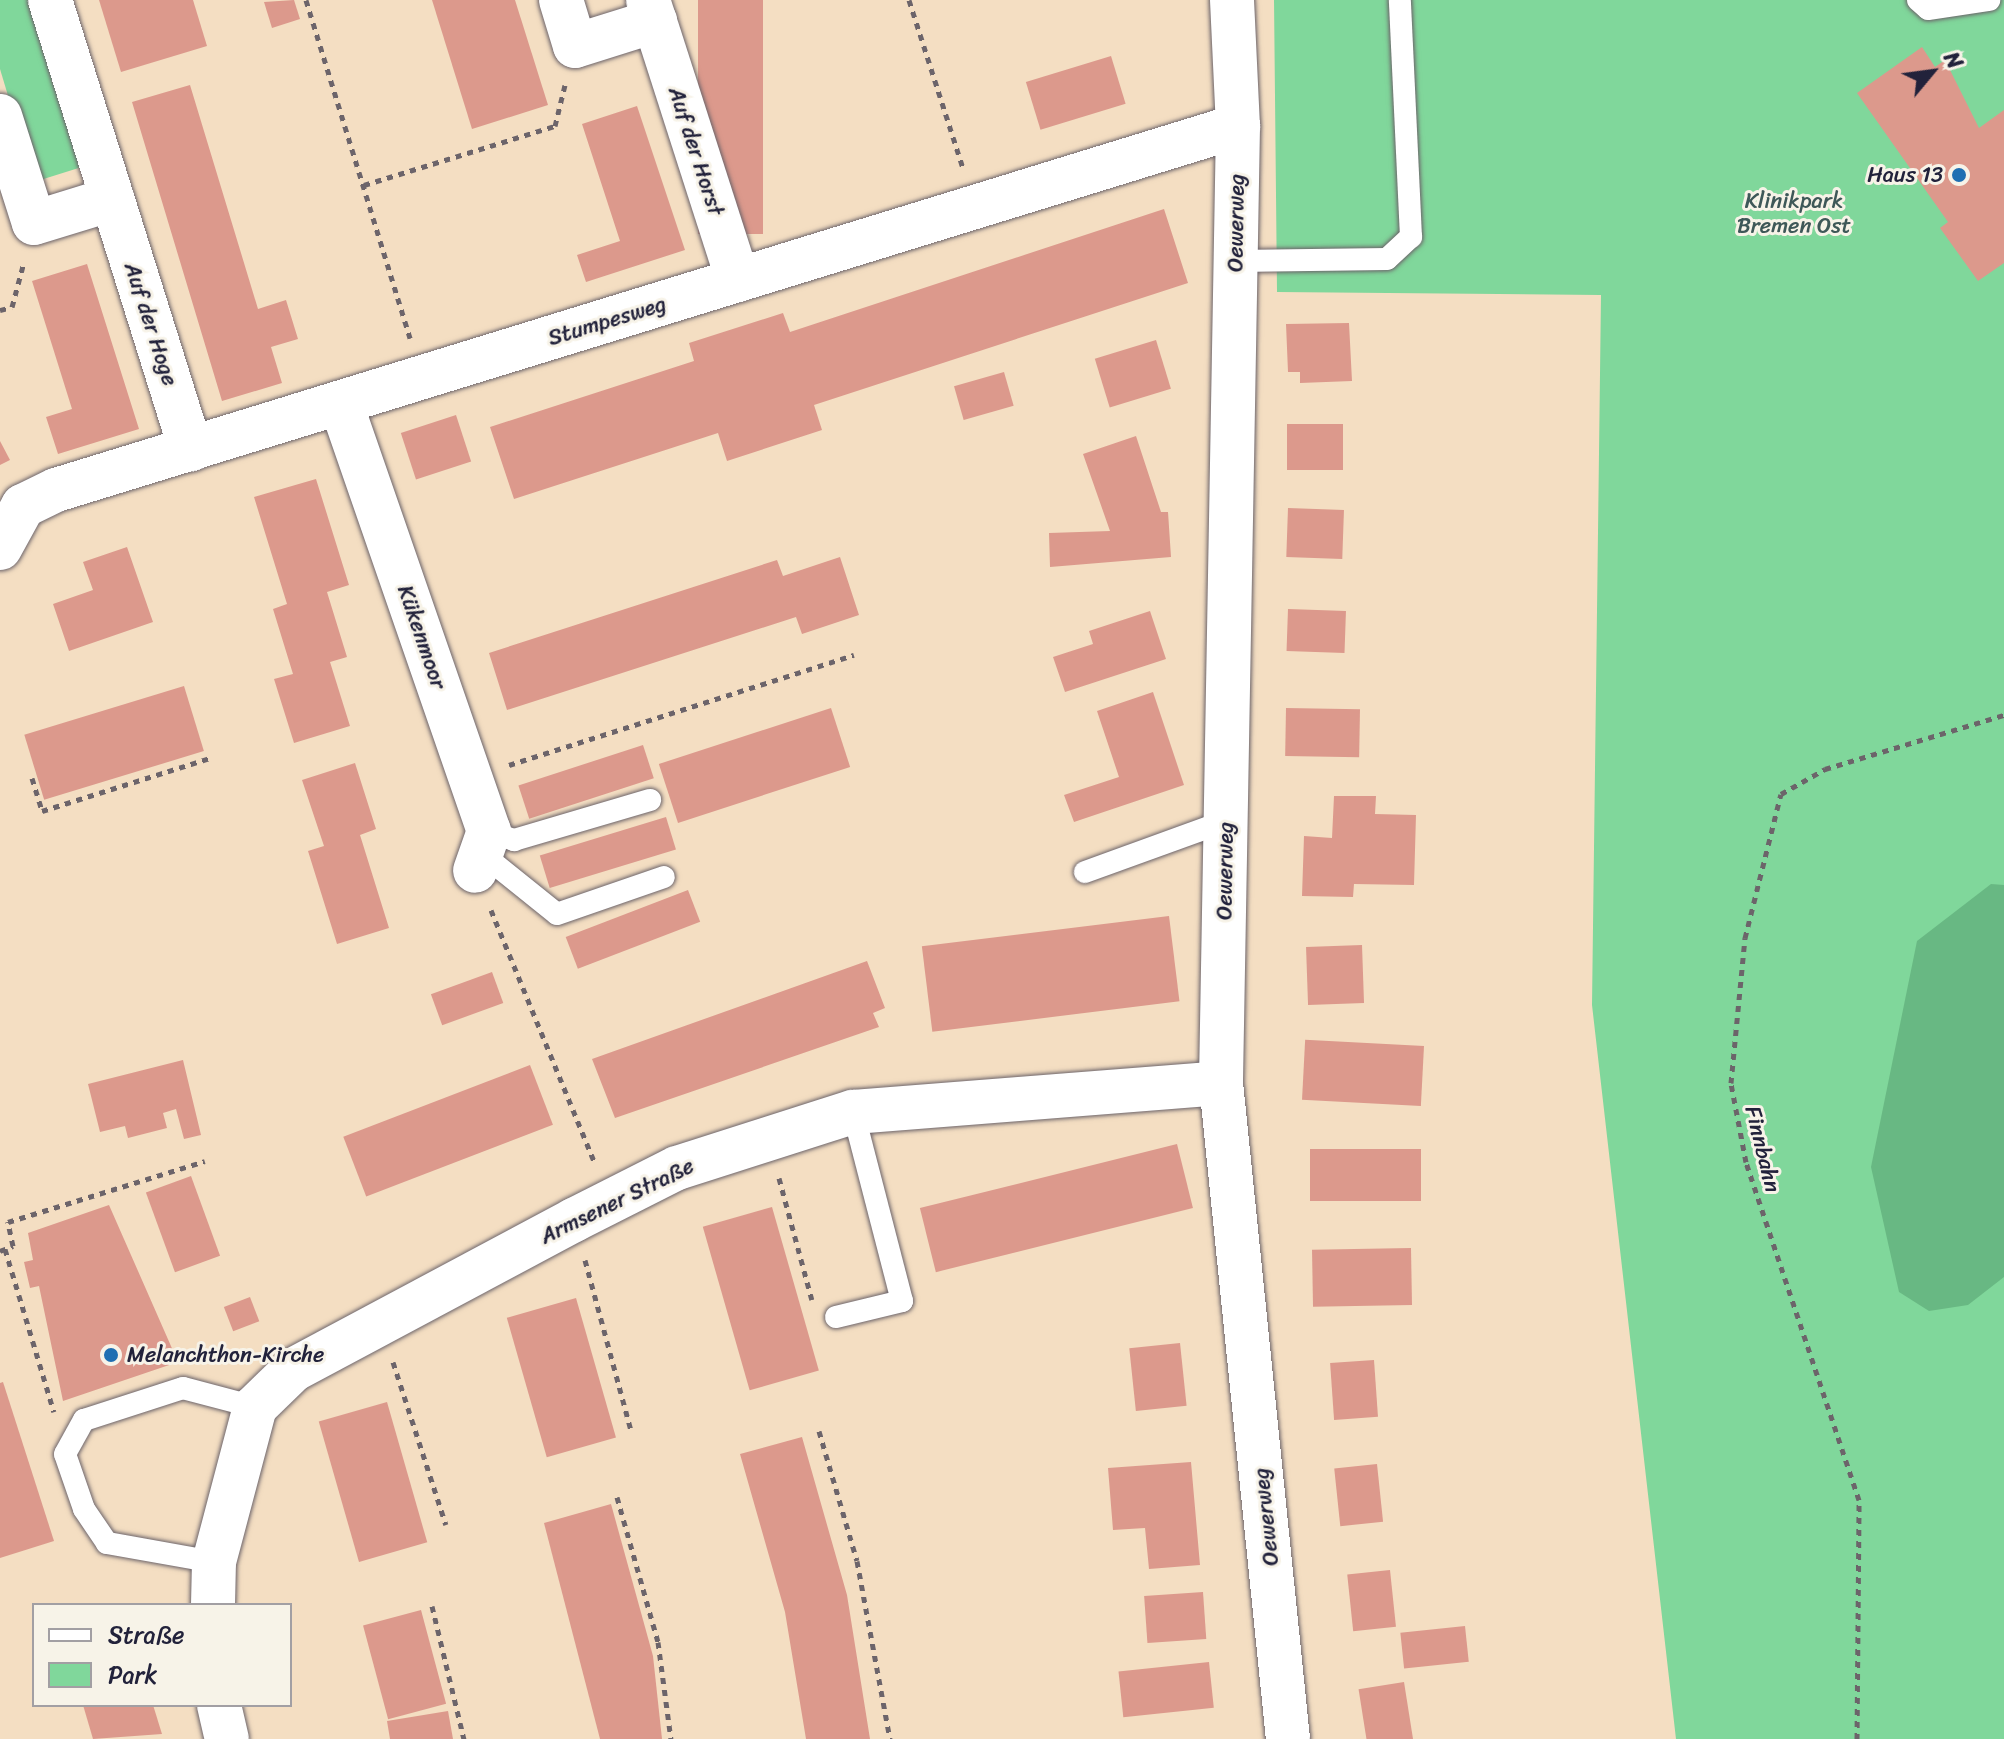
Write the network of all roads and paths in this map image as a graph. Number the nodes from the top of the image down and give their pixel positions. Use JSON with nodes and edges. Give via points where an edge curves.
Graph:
{"nodes":[{"id":1,"x":50,"y":0,"type":"edge"},
{"id":2,"x":306,"y":0,"type":"edge"},
{"id":3,"x":561,"y":0,"type":"edge"},
{"id":4,"x":909,"y":0,"type":"edge"},
{"id":5,"x":1232,"y":0,"type":"edge"},
{"id":6,"x":1400,"y":0,"type":"edge"},
{"id":7,"x":1918,"y":0,"type":"edge"},
{"id":8,"x":1989,"y":0,"type":"edge"},
{"id":9,"x":652,"y":10,"type":"edge"},
{"id":10,"x":575,"y":46,"type":"junction"},
{"id":11,"x":0,"y":116,"type":"edge"},
{"id":12,"x":1238,"y":126,"type":"junction"},
{"id":13,"x":364,"y":185,"type":"junction"},
{"id":14,"x":112,"y":199,"type":"junction"},
{"id":15,"x":975,"y":207,"type":"junction"},
{"id":16,"x":34,"y":223,"type":"junction"},
{"id":17,"x":1235,"y":261,"type":"junction"},
{"id":18,"x":738,"y":280,"type":"junction"},
{"id":19,"x":0,"y":310,"type":"edge"},
{"id":20,"x":421,"y":378,"type":"junction"},
{"id":21,"x":341,"y":404,"type":"junction"},
{"id":22,"x":191,"y":449,"type":"junction"},
{"id":23,"x":0,"y":548,"type":"edge"},
{"id":24,"x":854,"y":655,"type":"dead end"},
{"id":25,"x":2004,"y":715,"type":"edge"},
{"id":26,"x":213,"y":757,"type":"dead end"},
{"id":27,"x":470,"y":777,"type":"junction"},
{"id":28,"x":32,"y":778,"type":"dead end"},
{"id":29,"x":650,"y":800,"type":"dead end"},
{"id":30,"x":1226,"y":821,"type":"junction"},
{"id":31,"x":482,"y":852,"type":"junction"},
{"id":32,"x":1085,"y":872,"type":"dead end"},
{"id":33,"x":664,"y":877,"type":"dead end"},
{"id":34,"x":1221,"y":1083,"type":"junction"},
{"id":35,"x":853,"y":1112,"type":"junction"},
{"id":36,"x":769,"y":1138,"type":"junction"},
{"id":37,"x":205,"y":1161,"type":"dead end"},
{"id":38,"x":592,"y":1211,"type":"junction"},
{"id":39,"x":3,"y":1250,"type":"edge"},
{"id":40,"x":814,"y":1307,"type":"dead end"},
{"id":41,"x":836,"y":1317,"type":"dead end"},
{"id":42,"x":373,"y":1326,"type":"junction"},
{"id":43,"x":255,"y":1407,"type":"junction"},
{"id":44,"x":631,"y":1430,"type":"dead end"},
{"id":45,"x":819,"y":1431,"type":"dead end"},
{"id":46,"x":74,"y":1437,"type":"junction"},
{"id":47,"x":617,"y":1497,"type":"dead end"},
{"id":48,"x":446,"y":1525,"type":"dead end"},
{"id":49,"x":214,"y":1562,"type":"junction"},
{"id":50,"x":213,"y":1603,"type":"edge"},
{"id":51,"x":432,"y":1606,"type":"dead end"},
{"id":52,"x":219,"y":1707,"type":"edge"},
{"id":53,"x":227,"y":1739,"type":"edge"},
{"id":54,"x":464,"y":1739,"type":"edge"},
{"id":55,"x":671,"y":1739,"type":"edge"},
{"id":56,"x":890,"y":1739,"type":"edge"},
{"id":57,"x":1288,"y":1739,"type":"edge"},
{"id":58,"x":1857,"y":1739,"type":"edge"}],
"edges":[{"from":1,"to":14,"type":"street","name":"Auf der Hoge"},
{"from":2,"to":13,"type":"path"},
{"from":3,"to":10,"type":"street"},
{"from":4,"to":15,"type":"path"},
{"from":5,"to":12,"type":"street","name":"Oewerweg"},
{"from":6,"to":17,"type":"lane","via":[[1411,237],[1387,259]]},
{"from":7,"to":8,"type":"lane","via":[[1928,9]]},
{"from":9,"to":10,"type":"street","name":"Auf der Horst"},
{"from":9,"to":18,"type":"street","name":"Auf der Horst"},
{"from":10,"to":13,"type":"path","via":[[555,126]]},
{"from":11,"to":16,"type":"street"},
{"from":12,"to":15,"type":"street","name":"Stumpesweg"},
{"from":12,"to":17,"type":"street","name":"Oewerweg"},
{"from":13,"to":20,"type":"path"},
{"from":14,"to":16,"type":"street"},
{"from":14,"to":22,"type":"street","name":"Auf der Hoge"},
{"from":15,"to":18,"type":"street","name":"Stumpesweg"},
{"from":16,"to":19,"type":"path","via":[[12,307]]},
{"from":17,"to":30,"type":"street","name":"Oewerweg"},
{"from":18,"to":20,"type":"street","name":"Stumpesweg"},
{"from":20,"to":21,"type":"street","name":"Stumpesweg"},
{"from":21,"to":22,"type":"street","name":"Stumpesweg"},
{"from":21,"to":27,"type":"street","name":"Kükenmoor"},
{"from":22,"to":23,"type":"street","name":"Stumpesweg","via":[[23,506]]},
{"from":24,"to":27,"type":"path"},
{"from":25,"to":58,"type":"path","name":"Finnbahn","via":[[1825,769],[1781,794],[1771,809],[1745,938],[1731,1083],[1746,1162],[1859,1500]]},
{"from":26,"to":28,"type":"path","via":[[42,811]]},
{"from":27,"to":31,"type":"street","name":"Kükenmoor"},
{"from":29,"to":31,"type":"lane"},
{"from":30,"to":32,"type":"lane"},
{"from":30,"to":34,"type":"street","name":"Oewerweg"},
{"from":31,"to":33,"type":"lane","via":[[557,914]]},
{"from":31,"to":38,"type":"path"},
{"from":34,"to":35,"type":"street","name":"Armsener Straße"},
{"from":34,"to":57,"type":"street","name":"Oewerweg"},
{"from":35,"to":36,"type":"street","name":"Armsener Straße"},
{"from":35,"to":41,"type":"lane","via":[[902,1301]]},
{"from":36,"to":38,"type":"street","name":"Armsener Straße","via":[[677,1168]]},
{"from":36,"to":40,"type":"path"},
{"from":37,"to":39,"type":"path","via":[[8,1222],[13,1246]]},
{"from":38,"to":42,"type":"street","name":"Armsener Straße"},
{"from":38,"to":44,"type":"path"},
{"from":39,"to":46,"type":"path","via":[[55,1417]]},
{"from":42,"to":43,"type":"street","name":"Armsener Straße","via":[[293,1370]]},
{"from":42,"to":48,"type":"path","via":[[406,1384]]},
{"from":43,"to":46,"type":"lane","via":[[183,1388],[84,1420]]},
{"from":43,"to":49,"type":"street"},
{"from":45,"to":56,"type":"path","via":[[857,1561]]},
{"from":46,"to":49,"type":"lane","via":[[65,1454],[84,1509],[107,1543]]},
{"from":47,"to":55,"type":"path","via":[[658,1642]]},
{"from":49,"to":50,"type":"street"},
{"from":51,"to":54,"type":"path"},
{"from":52,"to":53,"type":"street"}]}
